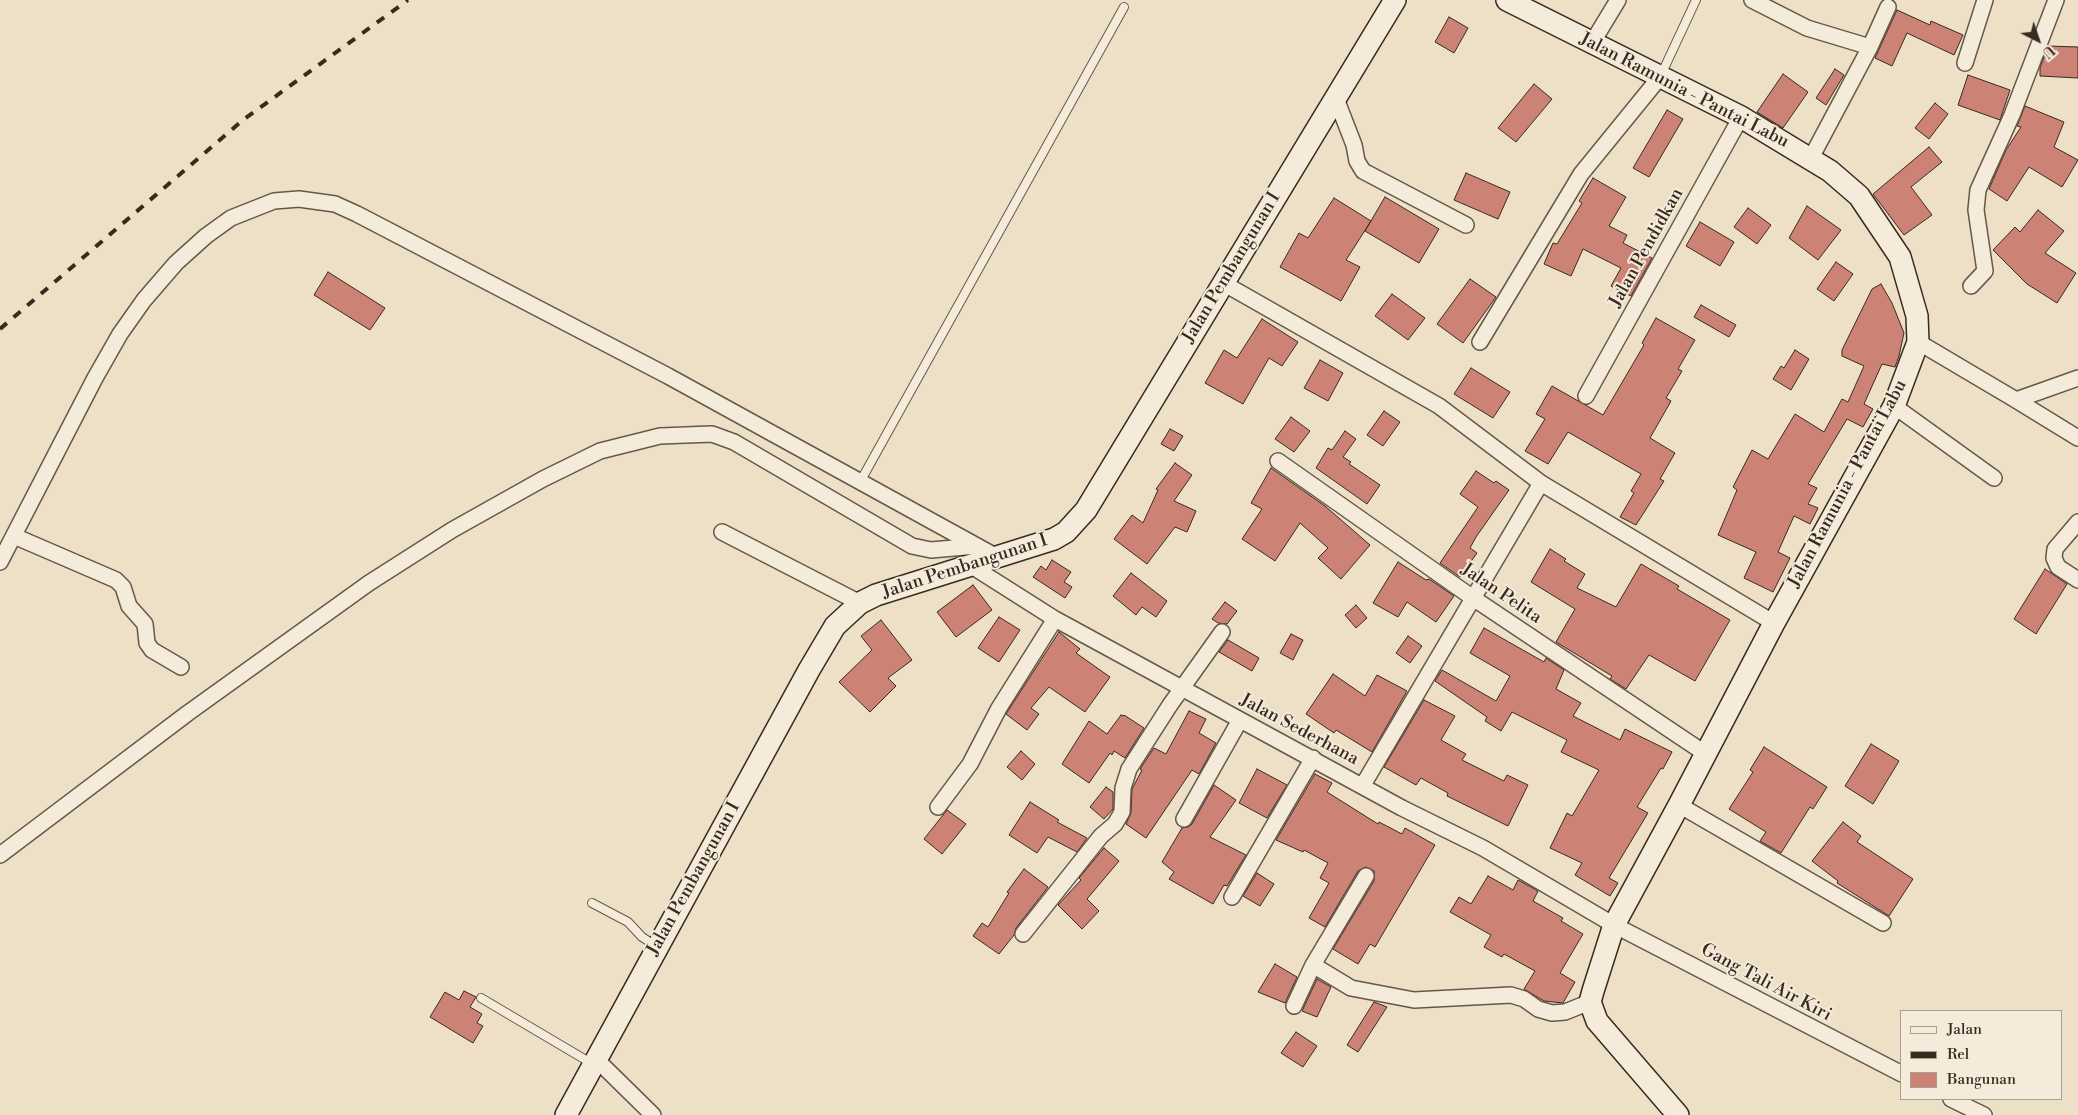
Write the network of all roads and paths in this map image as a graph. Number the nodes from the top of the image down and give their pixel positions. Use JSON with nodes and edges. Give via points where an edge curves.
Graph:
{"nodes":[{"id":1,"x":1394,"y":0,"type":"edge"},
{"id":2,"x":1507,"y":0,"type":"edge"},
{"id":3,"x":1618,"y":0,"type":"edge"},
{"id":4,"x":1696,"y":0,"type":"edge"},
{"id":5,"x":1752,"y":0,"type":"edge"},
{"id":6,"x":1985,"y":0,"type":"edge"},
{"id":7,"x":2056,"y":0,"type":"edge"},
{"id":8,"x":1124,"y":7,"type":"dead end"},
{"id":9,"x":1888,"y":7,"type":"dead end"},
{"id":10,"x":1592,"y":43,"type":"junction"},
{"id":11,"x":1870,"y":47,"type":"junction"},
{"id":12,"x":1965,"y":63,"type":"dead end"},
{"id":13,"x":1660,"y":77,"type":"junction"},
{"id":14,"x":1335,"y":96,"type":"junction"},
{"id":15,"x":1741,"y":117,"type":"junction"},
{"id":16,"x":1811,"y":158,"type":"junction"},
{"id":17,"x":1466,"y":225,"type":"dead end"},
{"id":18,"x":1223,"y":283,"type":"junction"},
{"id":19,"x":1971,"y":286,"type":"dead end"},
{"id":20,"x":1480,"y":342,"type":"dead end"},
{"id":21,"x":1918,"y":342,"type":"junction"},
{"id":22,"x":2078,"y":378,"type":"edge"},
{"id":23,"x":1586,"y":396,"type":"dead end"},
{"id":24,"x":2016,"y":400,"type":"junction"},
{"id":25,"x":1894,"y":406,"type":"junction"},
{"id":26,"x":2078,"y":438,"type":"edge"},
{"id":27,"x":1278,"y":461,"type":"dead end"},
{"id":28,"x":1994,"y":478,"type":"dead end"},
{"id":29,"x":860,"y":482,"type":"junction"},
{"id":30,"x":1541,"y":482,"type":"junction"},
{"id":31,"x":2078,"y":522,"type":"edge"},
{"id":32,"x":722,"y":532,"type":"dead end"},
{"id":33,"x":14,"y":536,"type":"junction"},
{"id":34,"x":973,"y":555,"type":"junction"},
{"id":35,"x":0,"y":562,"type":"edge"},
{"id":36,"x":2078,"y":580,"type":"edge"},
{"id":37,"x":1473,"y":598,"type":"junction"},
{"id":38,"x":860,"y":603,"type":"junction"},
{"id":39,"x":1055,"y":620,"type":"junction"},
{"id":40,"x":1774,"y":623,"type":"junction"},
{"id":41,"x":1222,"y":632,"type":"dead end"},
{"id":42,"x":181,"y":667,"type":"dead end"},
{"id":43,"x":1183,"y":688,"type":"junction"},
{"id":44,"x":1240,"y":720,"type":"junction"},
{"id":45,"x":1706,"y":754,"type":"junction"},
{"id":46,"x":1313,"y":758,"type":"junction"},
{"id":47,"x":1363,"y":785,"type":"junction"},
{"id":48,"x":1679,"y":805,"type":"junction"},
{"id":49,"x":938,"y":807,"type":"dead end"},
{"id":50,"x":1184,"y":819,"type":"dead end"},
{"id":51,"x":0,"y":855,"type":"edge"},
{"id":52,"x":1366,"y":876,"type":"dead end"},
{"id":53,"x":1232,"y":897,"type":"dead end"},
{"id":54,"x":592,"y":903,"type":"dead end"},
{"id":55,"x":1883,"y":923,"type":"dead end"},
{"id":56,"x":1614,"y":924,"type":"junction"},
{"id":57,"x":1023,"y":934,"type":"dead end"},
{"id":58,"x":657,"y":947,"type":"junction"},
{"id":59,"x":1313,"y":965,"type":"junction"},
{"id":60,"x":481,"y":998,"type":"dead end"},
{"id":61,"x":1590,"y":1002,"type":"junction"},
{"id":62,"x":1294,"y":1006,"type":"dead end"},
{"id":63,"x":595,"y":1062,"type":"junction"},
{"id":64,"x":1900,"y":1073,"type":"edge"},
{"id":65,"x":1953,"y":1100,"type":"edge"},
{"id":66,"x":566,"y":1115,"type":"edge"},
{"id":67,"x":653,"y":1115,"type":"edge"},
{"id":68,"x":1678,"y":1115,"type":"edge"},
{"id":69,"x":1984,"y":1115,"type":"edge"}],
"edges":[{"from":1,"to":14,"type":"main road","name":"Jalan Pembangunan I"},
{"from":2,"to":10,"type":"main road","name":"Jalan Ramunia - Pantai Labu"},
{"from":3,"to":10,"type":"street"},
{"from":4,"to":13,"type":"lane"},
{"from":5,"to":11,"type":"street","via":[[1796,24]]},
{"from":6,"to":12,"type":"street"},
{"from":7,"to":19,"type":"street","via":[[2012,115],[1978,190],[1976,210],[1985,271]]},
{"from":8,"to":29,"type":"lane"},
{"from":9,"to":11,"type":"street"},
{"from":10,"to":13,"type":"main road","name":"Jalan Ramunia - Pantai Labu"},
{"from":11,"to":16,"type":"street"},
{"from":13,"to":15,"type":"main road","name":"Jalan Ramunia - Pantai Labu"},
{"from":13,"to":20,"type":"street","via":[[1581,174]]},
{"from":14,"to":17,"type":"street","via":[[1363,171]]},
{"from":14,"to":18,"type":"main road","name":"Jalan Pembangunan I"},
{"from":15,"to":16,"type":"main road","name":"Jalan Ramunia - Pantai Labu"},
{"from":15,"to":23,"type":"street","name":"Jalan Pendidkan"},
{"from":16,"to":21,"type":"main road","name":"Jalan Ramunia - Pantai Labu","via":[[1860,196],[1900,256],[1917,316]]},
{"from":18,"to":30,"type":"street","via":[[1439,406]]},
{"from":18,"to":34,"type":"main road","name":"Jalan Pembangunan I","via":[[1086,510],[1066,532],[998,557]]},
{"from":21,"to":24,"type":"street"},
{"from":21,"to":25,"type":"main road","name":"Jalan Ramunia - Pantai Labu"},
{"from":22,"to":24,"type":"street"},
{"from":24,"to":26,"type":"street"},
{"from":25,"to":28,"type":"street"},
{"from":25,"to":40,"type":"main road","name":"Jalan Ramunia - Pantai Labu"},
{"from":27,"to":37,"type":"street","name":"Jalan Pelita"},
{"from":29,"to":33,"type":"street","name":"Jalan Sederhana","via":[[676,380],[357,214],[335,204],[299,199],[274,201],[231,218],[176,263],[144,300],[95,378]]},
{"from":29,"to":34,"type":"street","name":"Jalan Sederhana"},
{"from":30,"to":37,"type":"street"},
{"from":30,"to":40,"type":"street"},
{"from":31,"to":36,"type":"street","via":[[2055,549],[2054,558],[2058,567]]},
{"from":32,"to":38,"type":"street"},
{"from":33,"to":35,"type":"street","name":"Jalan Sederhana"},
{"from":33,"to":42,"type":"street","via":[[116,580],[123,587],[129,606],[145,624],[149,647]]},
{"from":34,"to":38,"type":"main road","name":"Jalan Pembangunan I"},
{"from":34,"to":39,"type":"street","name":"Jalan Sederhana"},
{"from":34,"to":51,"type":"street","via":[[912,546],[734,442],[712,434],[660,436],[600,451],[452,530],[369,583],[188,713]]},
{"from":37,"to":45,"type":"street","name":"Jalan Pelita"},
{"from":37,"to":47,"type":"street"},
{"from":38,"to":58,"type":"main road","name":"Jalan Pembangunan I","via":[[835,626],[820,649]]},
{"from":39,"to":43,"type":"street","name":"Jalan Sederhana"},
{"from":39,"to":49,"type":"street","via":[[999,708],[970,764]]},
{"from":40,"to":45,"type":"main road","name":"Jalan Ramunia - Pantai Labu"},
{"from":41,"to":43,"type":"street"},
{"from":43,"to":44,"type":"street","name":"Jalan Sederhana"},
{"from":43,"to":57,"type":"street","via":[[1129,769],[1123,788],[1122,812],[1115,824],[1100,836]]},
{"from":44,"to":46,"type":"street","name":"Jalan Sederhana"},
{"from":44,"to":50,"type":"street"},
{"from":45,"to":48,"type":"main road","name":"Jalan Ramunia - Pantai Labu"},
{"from":46,"to":47,"type":"street","name":"Jalan Sederhana"},
{"from":46,"to":53,"type":"street"},
{"from":47,"to":56,"type":"street","name":"Jalan Sederhana","via":[[1483,848]]},
{"from":48,"to":55,"type":"street"},
{"from":48,"to":56,"type":"main road","name":"Jalan Ramunia - Pantai Labu"},
{"from":52,"to":59,"type":"street"},
{"from":54,"to":58,"type":"lane","via":[[628,922],[642,938]]},
{"from":56,"to":61,"type":"main road","name":"Jalan Ramunia - Pantai Labu"},
{"from":56,"to":64,"type":"street","name":"Gang Tali Air Kiri"},
{"from":58,"to":63,"type":"main road","name":"Jalan Pembangunan I"},
{"from":59,"to":61,"type":"street","via":[[1351,988],[1414,1000],[1511,995],[1552,1013],[1565,1012]]},
{"from":59,"to":62,"type":"street"},
{"from":60,"to":63,"type":"lane"},
{"from":61,"to":68,"type":"main road","via":[[1597,1021]]},
{"from":63,"to":66,"type":"main road","name":"Jalan Pembangunan I"},
{"from":63,"to":67,"type":"street"},
{"from":65,"to":69,"type":"street"}]}
